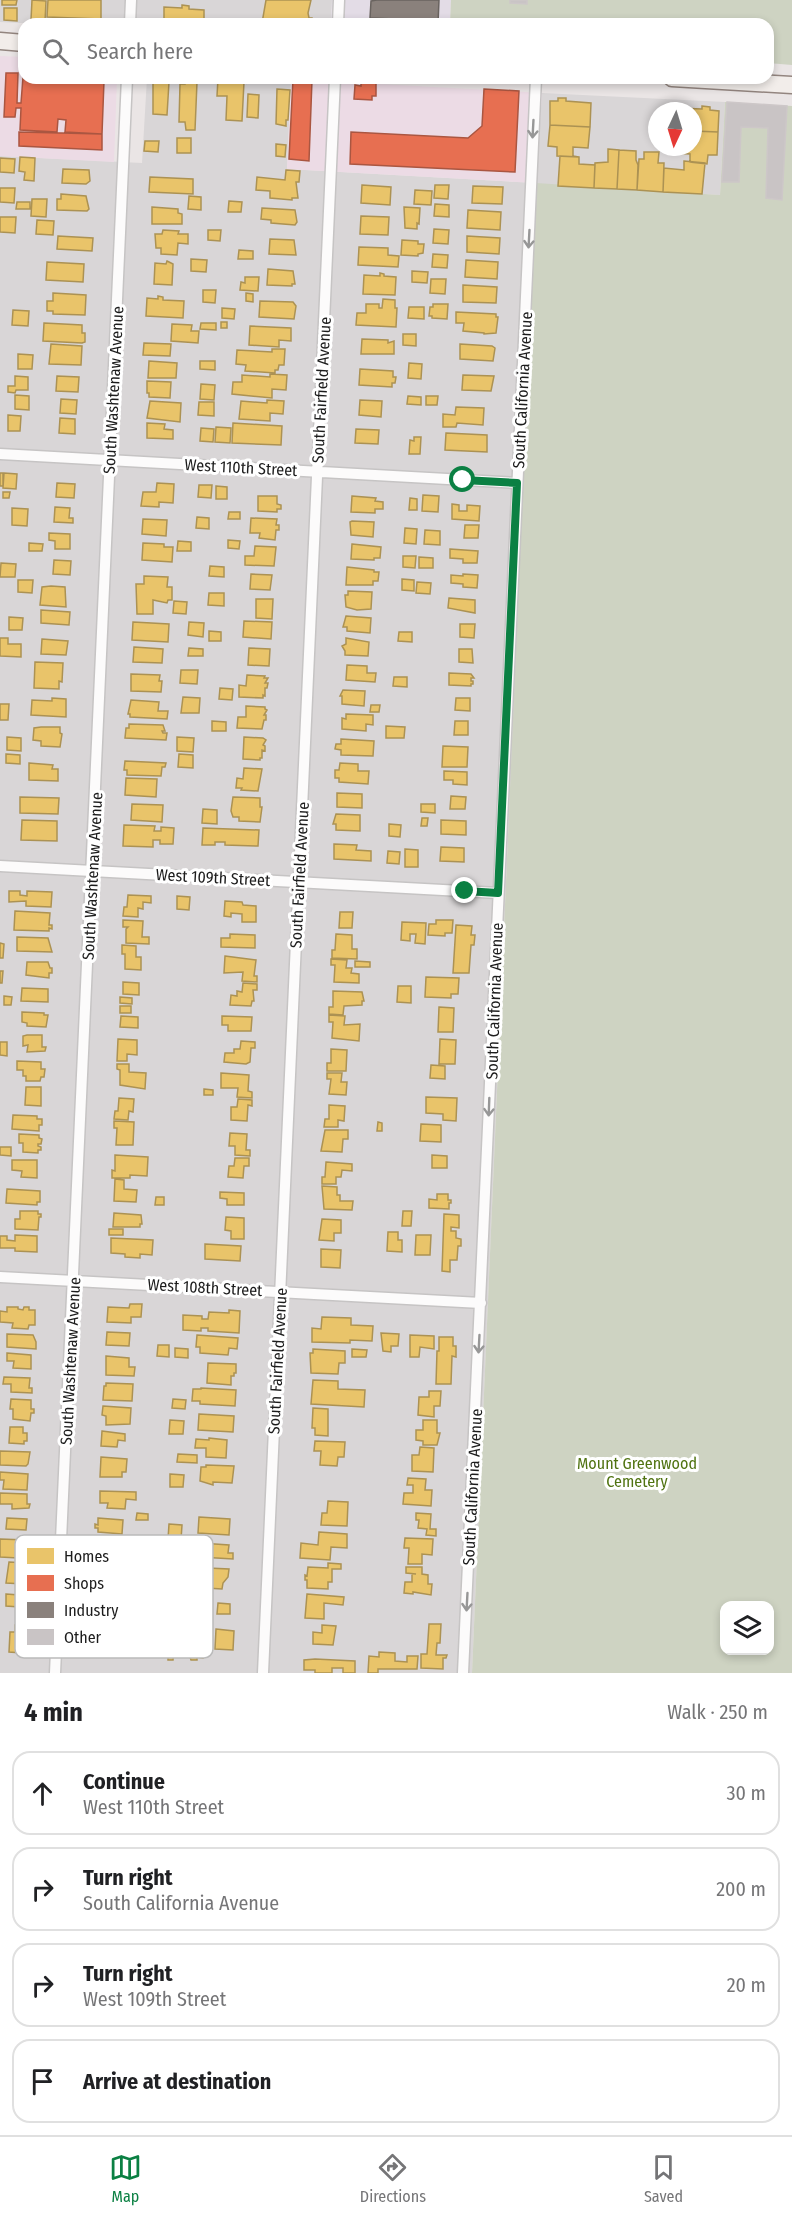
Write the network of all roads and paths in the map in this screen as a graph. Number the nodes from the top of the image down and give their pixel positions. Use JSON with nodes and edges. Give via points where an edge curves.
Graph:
{"nodes":[{"id":1,"x":131,"y":0,"type":"edge"},
{"id":2,"x":339,"y":0,"type":"edge"},
{"id":3,"x":130,"y":18,"type":"edge"},
{"id":4,"x":338,"y":18,"type":"edge"},
{"id":5,"x":0,"y":41,"type":"edge"},
{"id":6,"x":18,"y":42,"type":"edge"},
{"id":7,"x":127,"y":84,"type":"edge"},
{"id":8,"x":335,"y":84,"type":"edge"},
{"id":9,"x":536,"y":84,"type":"edge"},
{"id":10,"x":774,"y":84,"type":"edge"},
{"id":11,"x":792,"y":85,"type":"edge"},
{"id":12,"x":0,"y":454,"type":"edge"},
{"id":13,"x":110,"y":460,"type":"junction"},
{"id":14,"x":318,"y":472,"type":"junction"},
{"id":15,"x":517,"y":483,"type":"junction"},
{"id":16,"x":0,"y":866,"type":"edge"},
{"id":17,"x":93,"y":871,"type":"junction"},
{"id":18,"x":299,"y":882,"type":"junction"},
{"id":19,"x":498,"y":893,"type":"junction"},
{"id":20,"x":0,"y":1277,"type":"edge"},
{"id":21,"x":74,"y":1280,"type":"junction"},
{"id":22,"x":280,"y":1291,"type":"junction"},
{"id":23,"x":481,"y":1303,"type":"junction"},
{"id":24,"x":62,"y":1535,"type":"edge"},
{"id":25,"x":56,"y":1658,"type":"edge"},
{"id":26,"x":55,"y":1673,"type":"edge"},
{"id":27,"x":263,"y":1673,"type":"edge"},
{"id":28,"x":463,"y":1673,"type":"edge"}],
"edges":[{"from":1,"to":3,"type":"street"},
{"from":2,"to":4,"type":"street"},
{"from":5,"to":6,"type":"main road"},
{"from":7,"to":13,"type":"street","name":"South Washtenaw Avenue"},
{"from":8,"to":14,"type":"street","name":"South Fairfield Avenue"},
{"from":9,"to":15,"type":"street","name":"South California Avenue","one_way":true},
{"from":10,"to":11,"type":"main road"},
{"from":12,"to":13,"type":"street","name":"West 110th Street"},
{"from":13,"to":14,"type":"street","name":"West 110th Street"},
{"from":13,"to":17,"type":"street","name":"South Washtenaw Avenue"},
{"from":14,"to":15,"type":"street","name":"West 110th Street"},
{"from":14,"to":18,"type":"street","name":"South Fairfield Avenue"},
{"from":15,"to":19,"type":"street","name":"South California Avenue"},
{"from":16,"to":17,"type":"street","name":"West 109th Street"},
{"from":17,"to":18,"type":"street","name":"West 109th Street"},
{"from":17,"to":21,"type":"street","name":"South Washtenaw Avenue"},
{"from":18,"to":19,"type":"street","name":"West 109th Street"},
{"from":18,"to":22,"type":"street","name":"South Fairfield Avenue"},
{"from":19,"to":23,"type":"street","name":"South California Avenue","one_way":true},
{"from":20,"to":21,"type":"street","name":"West 108th Street"},
{"from":21,"to":22,"type":"street","name":"West 108th Street"},
{"from":21,"to":24,"type":"street","name":"South Washtenaw Avenue"},
{"from":22,"to":23,"type":"street","name":"West 108th Street"},
{"from":22,"to":27,"type":"street","name":"South Fairfield Avenue"},
{"from":23,"to":28,"type":"street","name":"South California Avenue","one_way":true},
{"from":25,"to":26,"type":"street","name":"South Washtenaw Avenue"}]}
